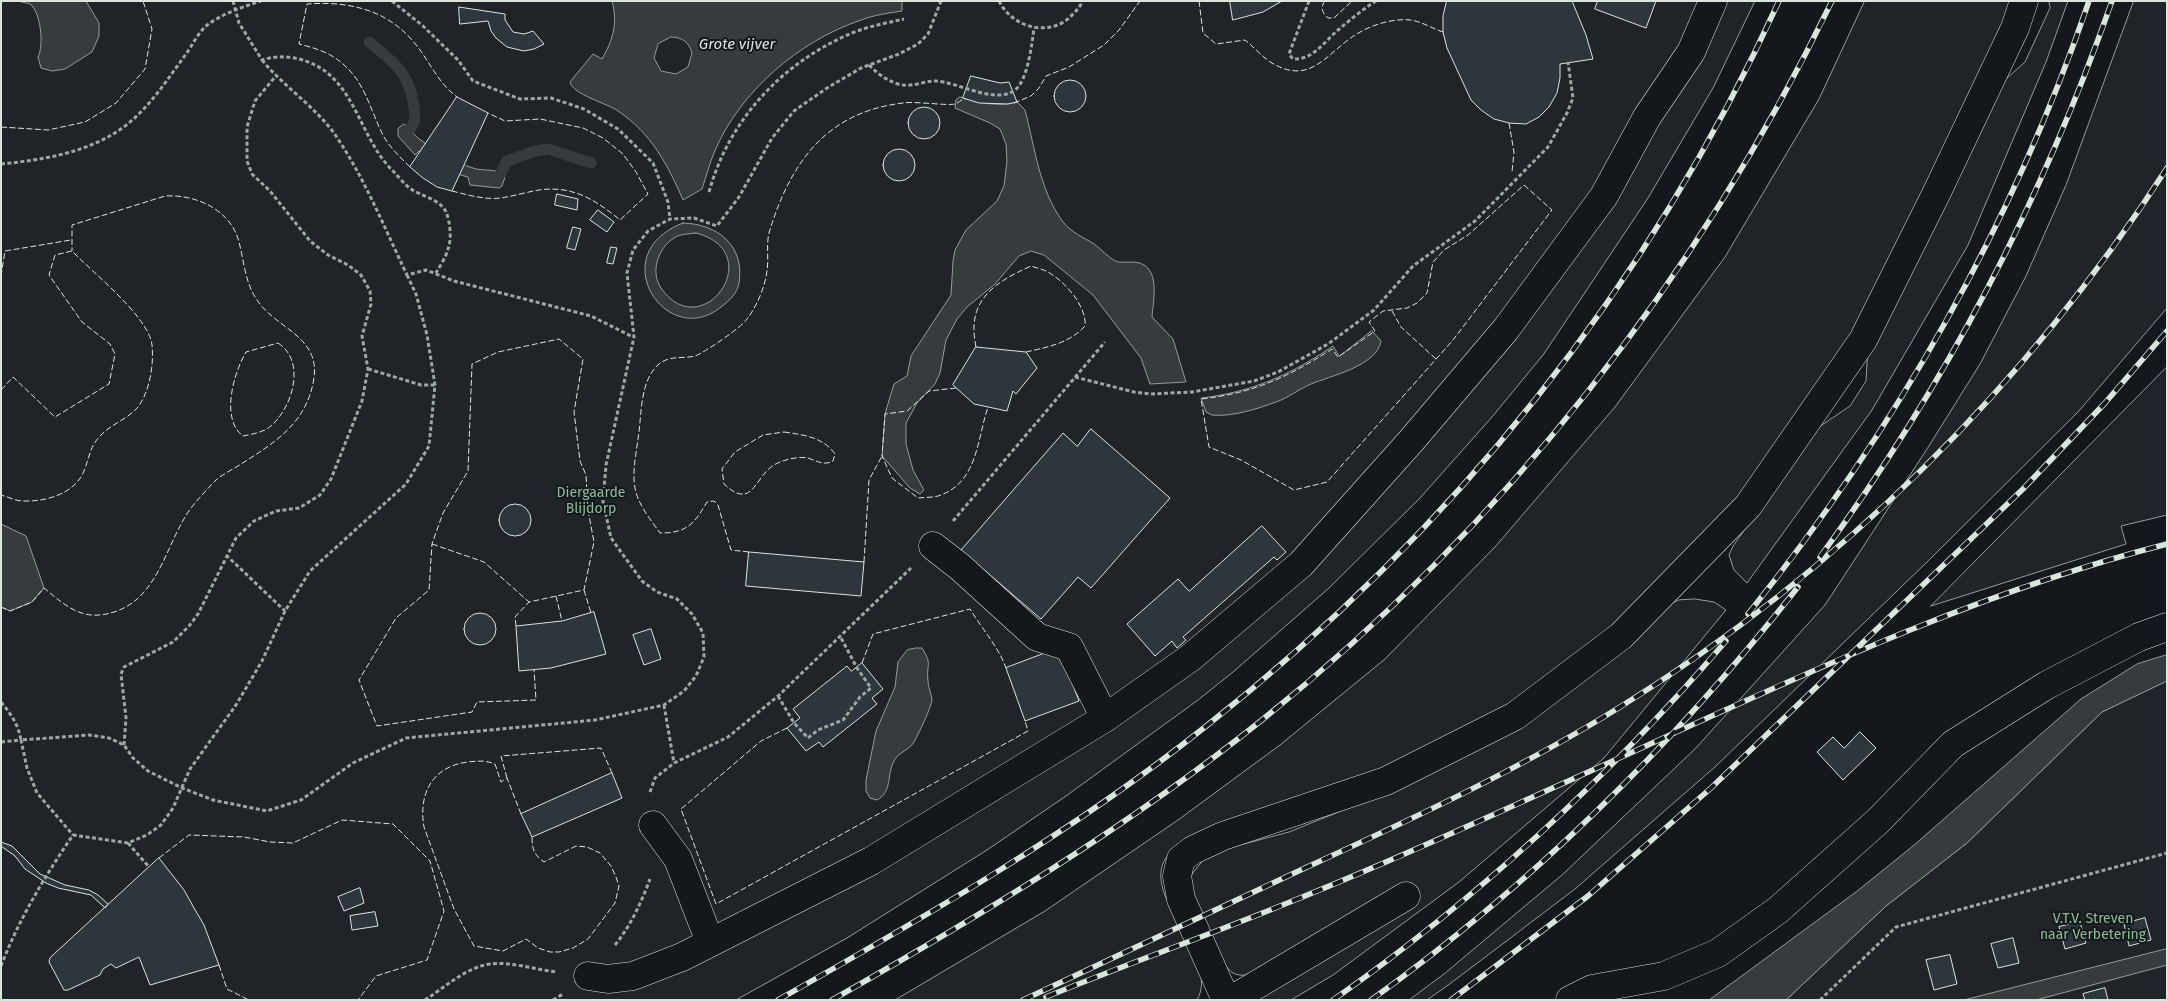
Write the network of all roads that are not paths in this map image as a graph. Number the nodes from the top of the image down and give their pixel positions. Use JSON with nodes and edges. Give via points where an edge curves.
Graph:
{"nodes":[{"id":1,"x":1713,"y":1,"type":"edge"},
{"id":2,"x":2024,"y":1,"type":"edge"},
{"id":3,"x":933,"y":546,"type":"road end"},
{"id":4,"x":2167,"y":627,"type":"edge"},
{"id":5,"x":1105,"y":718,"type":"junction"},
{"id":6,"x":654,"y":825,"type":"road end"},
{"id":7,"x":1406,"y":896,"type":"dead end"},
{"id":8,"x":710,"y":942,"type":"junction"},
{"id":9,"x":588,"y":976,"type":"road end"},
{"id":10,"x":1226,"y":1000,"type":"edge"},
{"id":11,"x":1231,"y":1000,"type":"edge"},
{"id":12,"x":1570,"y":1000,"type":"edge"}],
"edges":[{"from":1,"to":5,"type":"lane","via":[[1691,52],[1647,117],[1604,196],[1506,329],[1443,404],[1301,564],[1190,658]]},
{"from":2,"to":10,"type":"lane","via":[[1941,183],[1863,340],[1748,506],[1622,636],[1515,716],[1386,781],[1223,836],[1181,858],[1177,876],[1181,898]]},
{"from":3,"to":5,"type":"lane","via":[[1037,637],[1070,647]]},
{"from":4,"to":12,"type":"lane","via":[[2139,637],[2047,685],[1953,744],[1878,820],[1778,910],[1718,953],[1664,976],[1592,989]]},
{"from":5,"to":8,"type":"lane","via":[[871,861]]},
{"from":6,"to":8,"type":"lane","via":[[678,859]]},
{"from":7,"to":11,"type":"lane"},
{"from":8,"to":9,"type":"lane","via":[[633,976],[608,979]]}]}
